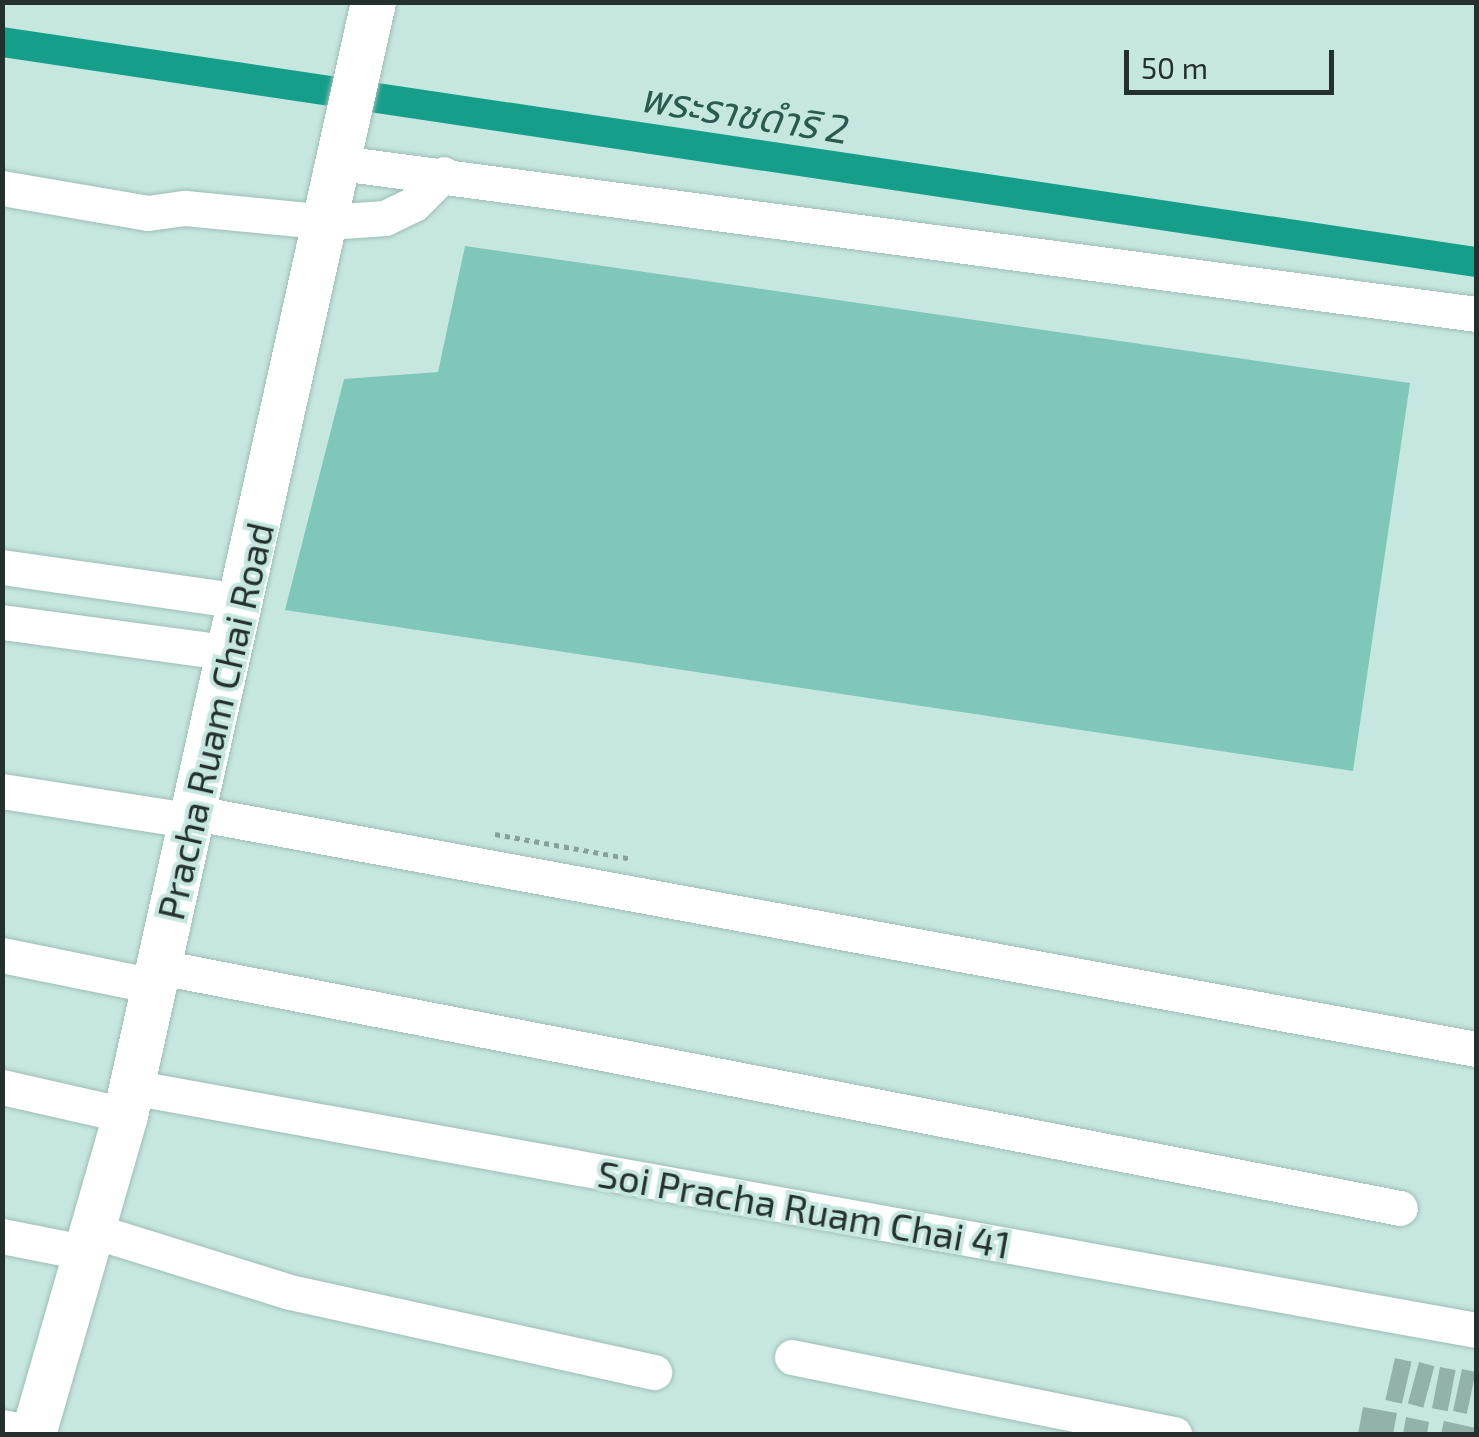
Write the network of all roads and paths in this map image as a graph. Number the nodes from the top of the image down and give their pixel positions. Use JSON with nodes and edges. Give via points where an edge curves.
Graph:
{"nodes":[{"id":1,"x":374,"y":2,"type":"edge"},
{"id":2,"x":341,"y":151,"type":"junction"},
{"id":3,"x":444,"y":174,"type":"junction"},
{"id":4,"x":2,"y":188,"type":"edge"},
{"id":5,"x":327,"y":222,"type":"junction"},
{"id":6,"x":1476,"y":314,"type":"edge"},
{"id":7,"x":2,"y":567,"type":"edge"},
{"id":8,"x":242,"y":601,"type":"junction"},
{"id":9,"x":2,"y":622,"type":"edge"},
{"id":10,"x":230,"y":653,"type":"junction"},
{"id":11,"x":2,"y":791,"type":"edge"},
{"id":12,"x":194,"y":817,"type":"junction"},
{"id":13,"x":2,"y":955,"type":"edge"},
{"id":14,"x":158,"y":977,"type":"junction"},
{"id":15,"x":1476,"y":1049,"type":"edge"},
{"id":16,"x":2,"y":1088,"type":"edge"},
{"id":17,"x":128,"y":1101,"type":"junction"},
{"id":18,"x":1400,"y":1208,"type":"dead end"},
{"id":19,"x":2,"y":1236,"type":"edge"},
{"id":20,"x":91,"y":1242,"type":"junction"},
{"id":21,"x":1476,"y":1330,"type":"edge"},
{"id":22,"x":792,"y":1356,"type":"dead end"},
{"id":23,"x":654,"y":1372,"type":"dead end"},
{"id":24,"x":23,"y":1432,"type":"edge"},
{"id":25,"x":1174,"y":1434,"type":"edge"}],
"edges":[{"from":1,"to":2,"type":"main road","name":"Pracha Ruam Chai Road"},
{"from":2,"to":3,"type":"street"},
{"from":2,"to":5,"type":"main road","name":"Pracha Ruam Chai Road"},
{"from":3,"to":5,"type":"street","via":[[414,204],[385,218]]},
{"from":3,"to":6,"type":"street","via":[[752,222]]},
{"from":4,"to":5,"type":"street","via":[[148,213],[186,208]]},
{"from":5,"to":8,"type":"main road","name":"Pracha Ruam Chai Road"},
{"from":7,"to":8,"type":"street"},
{"from":8,"to":10,"type":"main road","name":"Pracha Ruam Chai Road"},
{"from":9,"to":10,"type":"street"},
{"from":10,"to":12,"type":"main road","name":"Pracha Ruam Chai Road"},
{"from":11,"to":12,"type":"street"},
{"from":12,"to":14,"type":"main road","name":"Pracha Ruam Chai Road"},
{"from":12,"to":15,"type":"street"},
{"from":13,"to":14,"type":"street"},
{"from":14,"to":17,"type":"main road","name":"Pracha Ruam Chai Road"},
{"from":14,"to":18,"type":"street"},
{"from":16,"to":17,"type":"street","name":"Soi Pracha Ruam Chai 41"},
{"from":17,"to":20,"type":"main road","name":"Pracha Ruam Chai Road"},
{"from":17,"to":21,"type":"street","name":"Soi Pracha Ruam Chai 41"},
{"from":19,"to":20,"type":"street"},
{"from":20,"to":23,"type":"street"},
{"from":20,"to":24,"type":"main road","name":"Pracha Ruam Chai Road"},
{"from":22,"to":25,"type":"street"}]}
